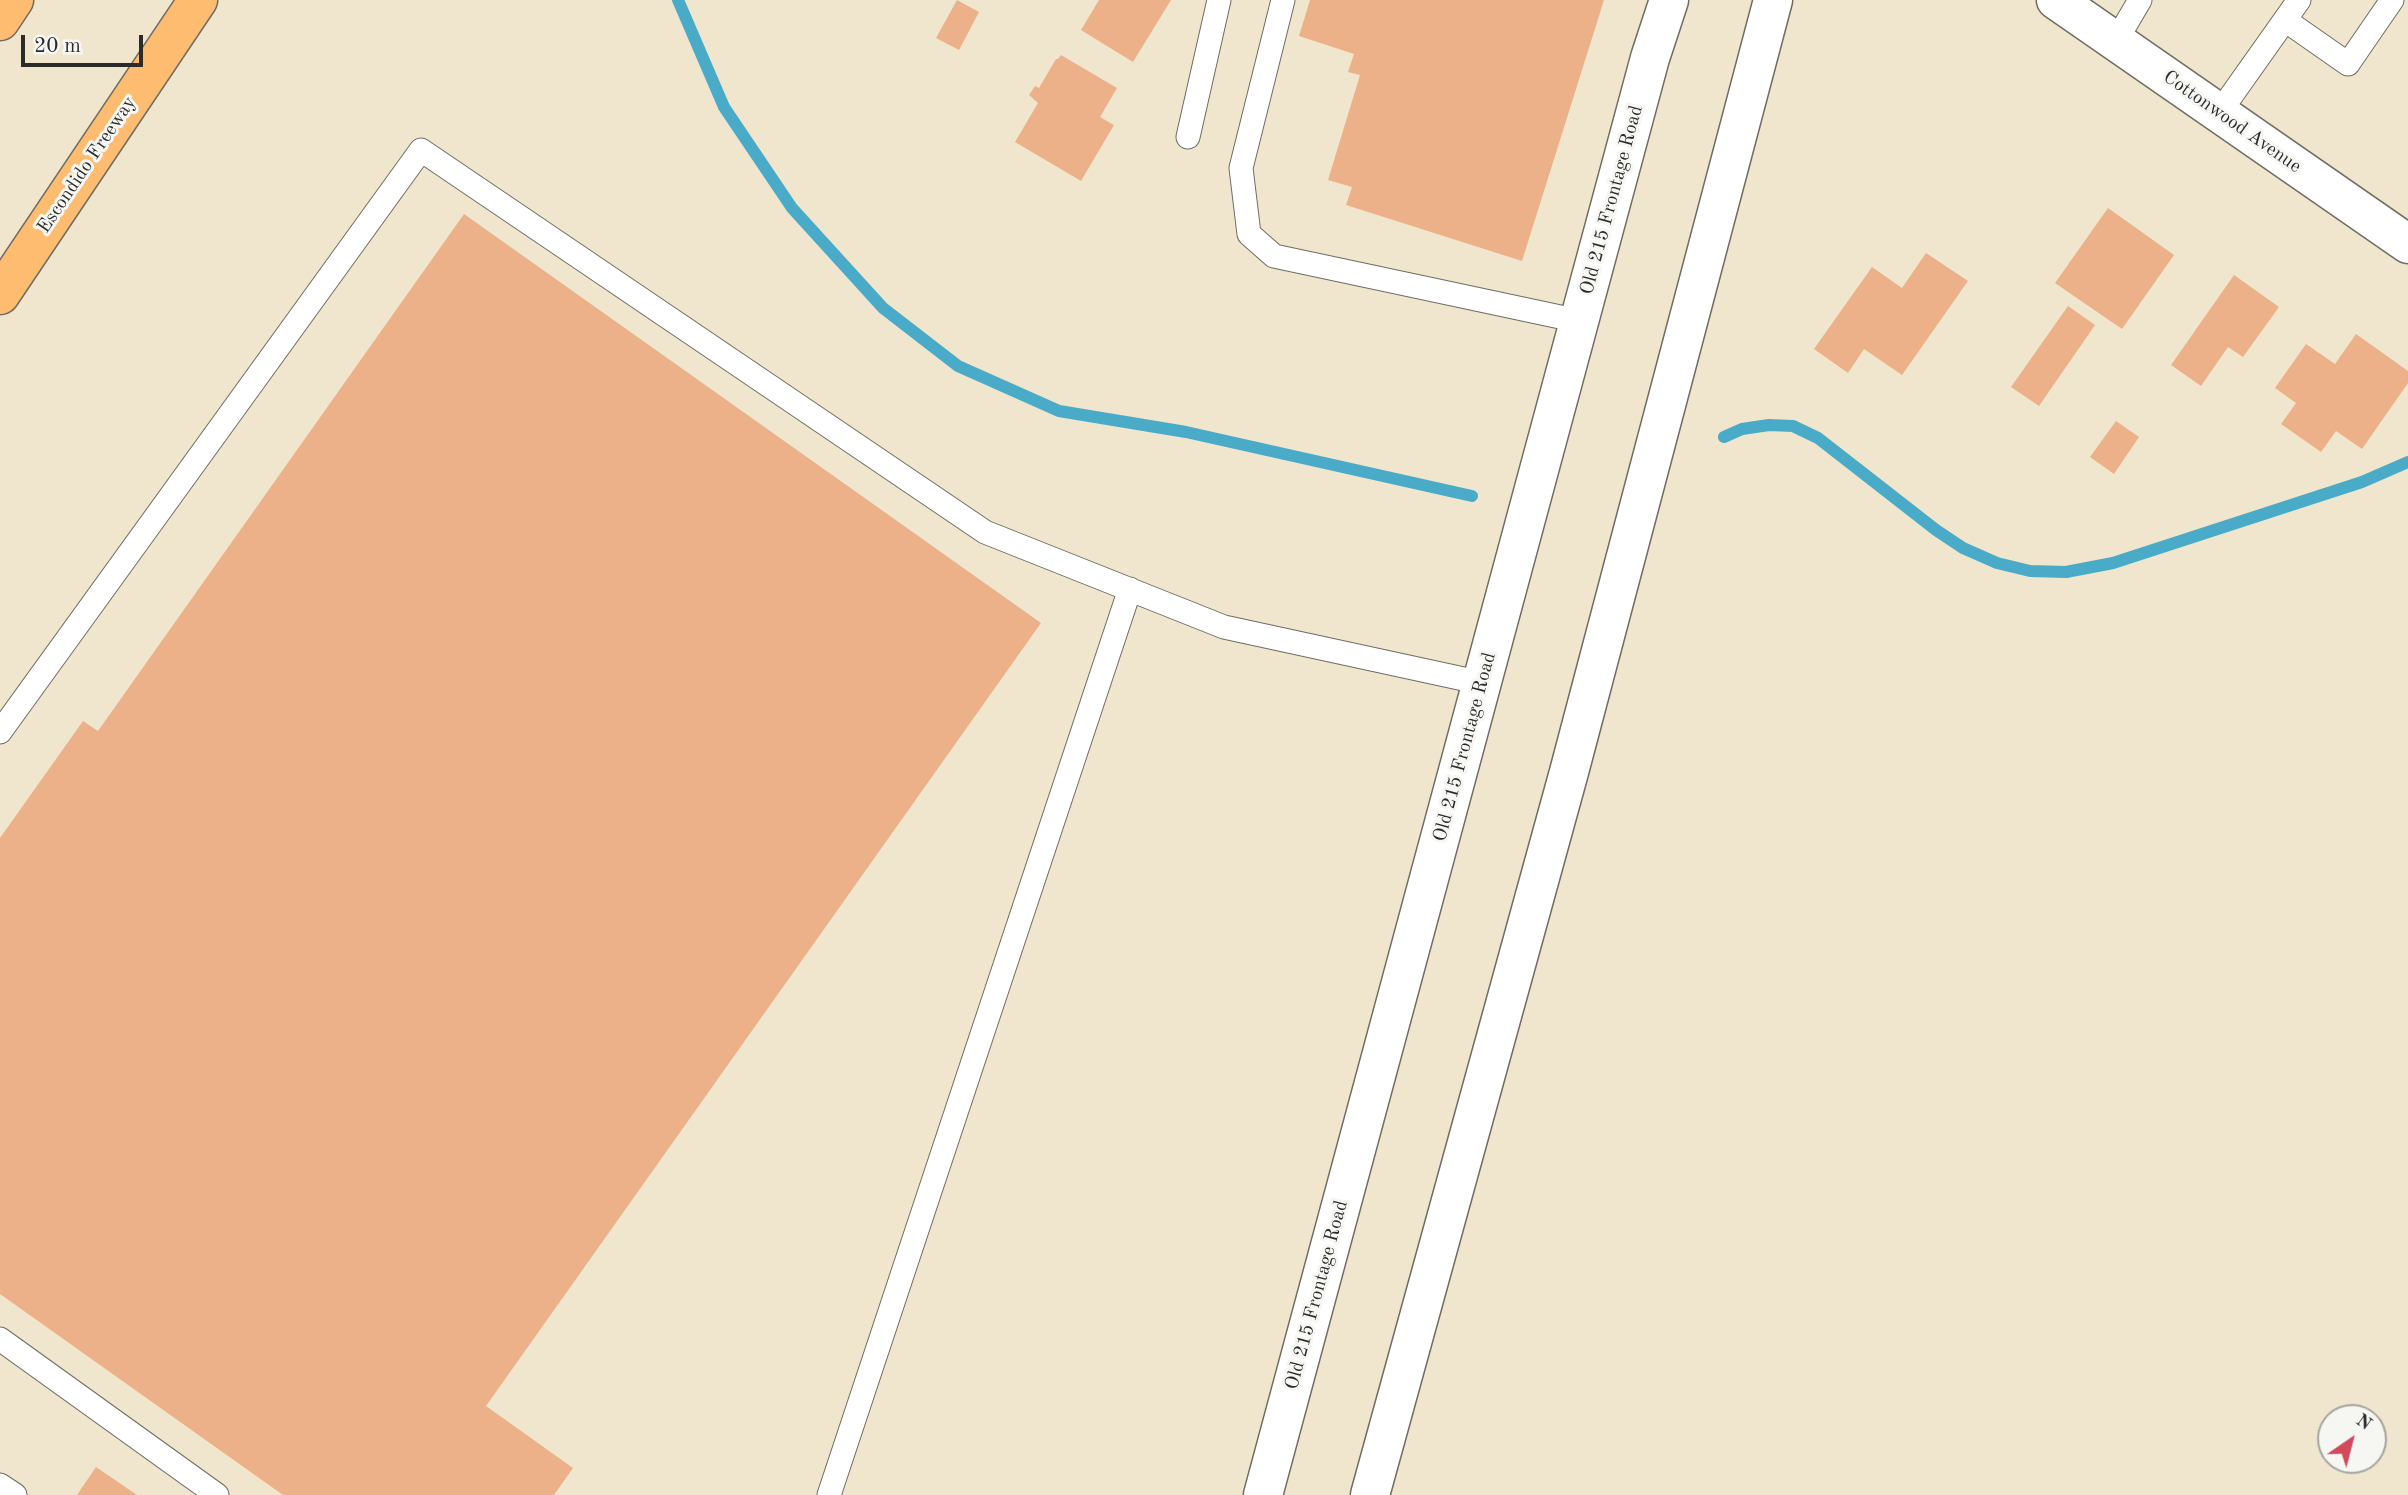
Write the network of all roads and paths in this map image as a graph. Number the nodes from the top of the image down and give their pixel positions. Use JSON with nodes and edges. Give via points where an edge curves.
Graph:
{"nodes":[{"id":1,"x":14,"y":0,"type":"edge"},
{"id":2,"x":198,"y":0,"type":"edge"},
{"id":3,"x":1219,"y":0,"type":"edge"},
{"id":4,"x":1283,"y":0,"type":"edge"},
{"id":5,"x":1669,"y":0,"type":"edge"},
{"id":6,"x":1773,"y":0,"type":"edge"},
{"id":7,"x":2056,"y":0,"type":"edge"},
{"id":8,"x":2140,"y":0,"type":"edge"},
{"id":9,"x":2299,"y":0,"type":"edge"},
{"id":10,"x":2392,"y":0,"type":"edge"},
{"id":11,"x":2285,"y":20,"type":"junction"},
{"id":12,"x":0,"y":21,"type":"edge"},
{"id":13,"x":2116,"y":41,"type":"junction"},
{"id":14,"x":2219,"y":113,"type":"junction"},
{"id":15,"x":1188,"y":137,"type":"dead end"},
{"id":16,"x":2408,"y":244,"type":"edge"},
{"id":17,"x":0,"y":295,"type":"edge"},
{"id":18,"x":1579,"y":321,"type":"junction"},
{"id":19,"x":1130,"y":589,"type":"junction"},
{"id":20,"x":1482,"y":683,"type":"junction"},
{"id":21,"x":0,"y":732,"type":"edge"},
{"id":22,"x":0,"y":1339,"type":"edge"},
{"id":23,"x":0,"y":1485,"type":"edge"},
{"id":24,"x":15,"y":1495,"type":"edge"},
{"id":25,"x":217,"y":1495,"type":"edge"},
{"id":26,"x":830,"y":1495,"type":"edge"},
{"id":27,"x":1263,"y":1495,"type":"edge"},
{"id":28,"x":1370,"y":1495,"type":"edge"}],
"edges":[{"from":1,"to":12,"type":"highway"},
{"from":2,"to":17,"type":"highway","name":"Escondido Freeway"},
{"from":3,"to":15,"type":"lane"},
{"from":4,"to":18,"type":"lane","via":[[1241,168],[1249,234],[1274,256]]},
{"from":5,"to":18,"type":"street","name":"Old 215 Frontage Road"},
{"from":6,"to":28,"type":"street","via":[[1569,772]]},
{"from":7,"to":13,"type":"street","name":"Cottonwood Avenue"},
{"from":8,"to":13,"type":"lane"},
{"from":9,"to":11,"type":"lane"},
{"from":10,"to":11,"type":"lane","via":[[2348,64]]},
{"from":11,"to":14,"type":"lane"},
{"from":13,"to":14,"type":"street","name":"Cottonwood Avenue"},
{"from":14,"to":16,"type":"street","name":"Cottonwood Avenue"},
{"from":18,"to":20,"type":"street","name":"Old 215 Frontage Road"},
{"from":19,"to":20,"type":"lane","via":[[1224,626]]},
{"from":19,"to":21,"type":"lane","via":[[985,532],[421,150]]},
{"from":19,"to":26,"type":"lane"},
{"from":20,"to":27,"type":"street","name":"Old 215 Frontage Road"},
{"from":22,"to":25,"type":"lane"},
{"from":23,"to":24,"type":"lane"}]}
